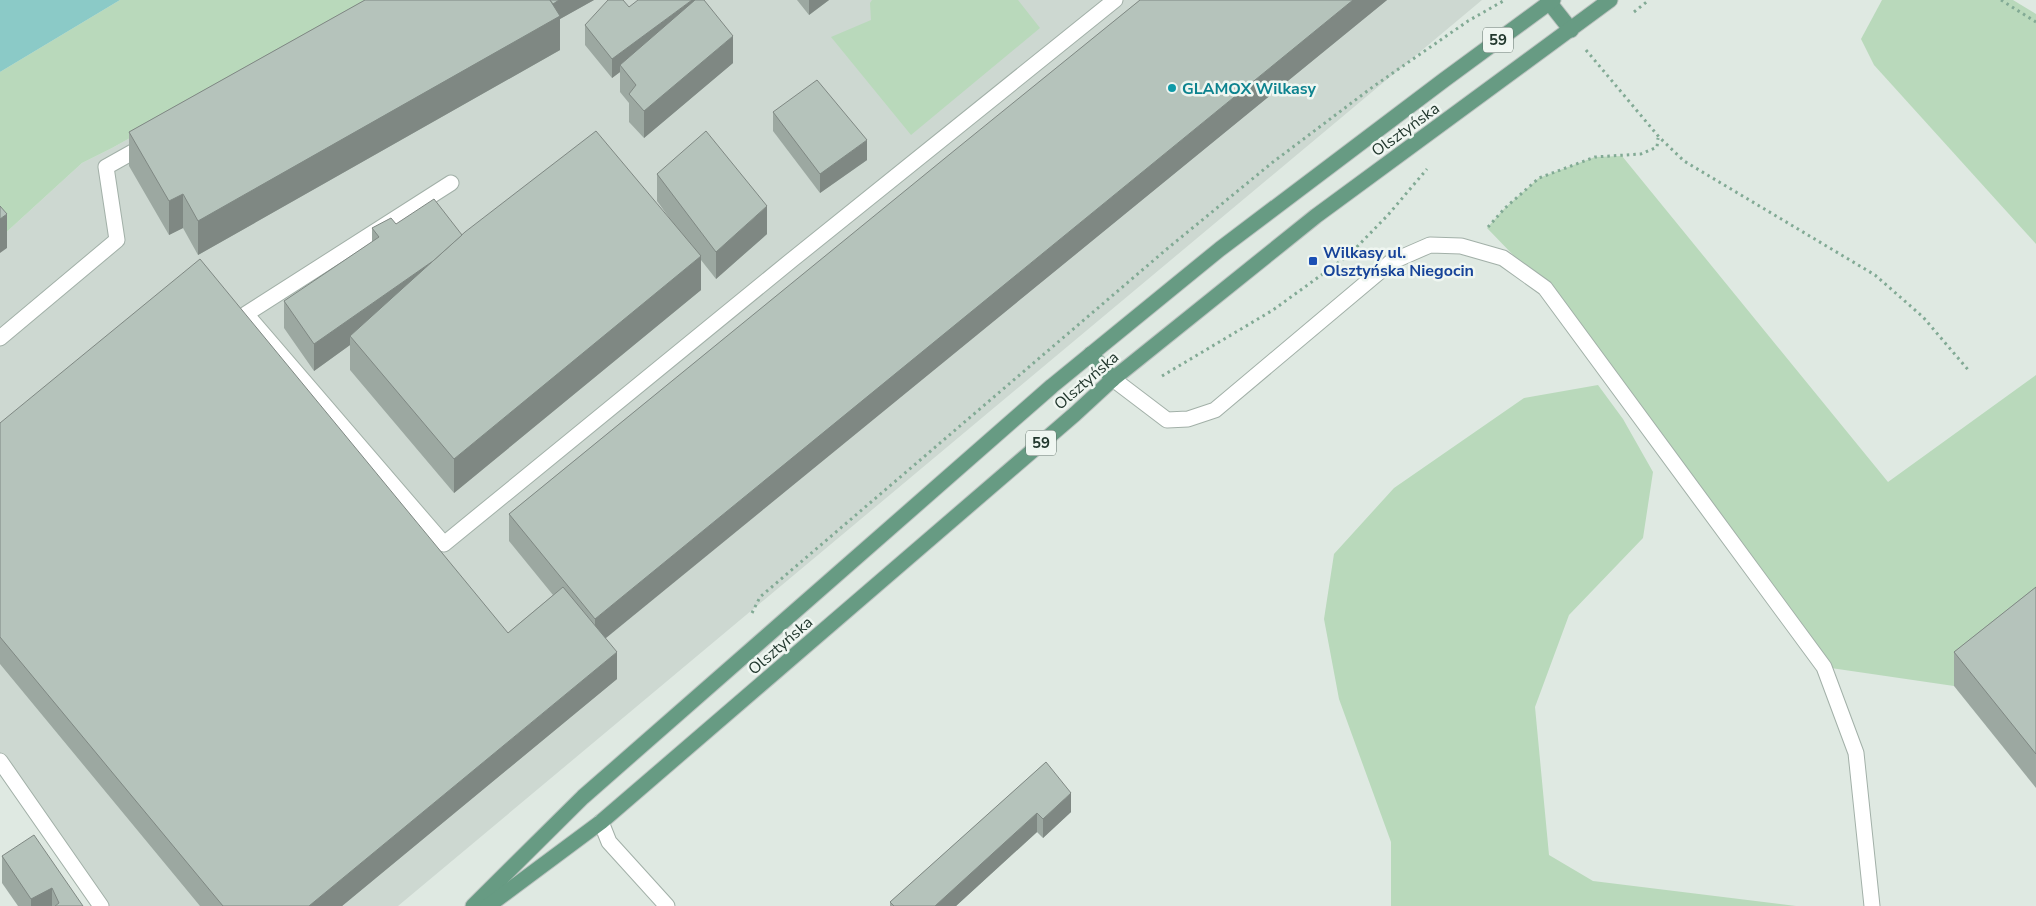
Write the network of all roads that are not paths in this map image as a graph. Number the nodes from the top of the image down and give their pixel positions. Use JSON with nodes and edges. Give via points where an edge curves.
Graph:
{"nodes":[{"id":1,"x":1610,"y":0,"type":"edge"},
{"id":2,"x":1550,"y":1,"type":"edge"},
{"id":3,"x":1110,"y":2,"type":"edge"},
{"id":4,"x":1570,"y":30,"type":"junction"},
{"id":5,"x":157,"y":139,"type":"edge"},
{"id":6,"x":451,"y":184,"type":"dead end"},
{"id":7,"x":0,"y":338,"type":"edge"},
{"id":8,"x":1091,"y":354,"type":"junction"},
{"id":9,"x":1113,"y":379,"type":"junction"},
{"id":10,"x":0,"y":761,"type":"edge"},
{"id":11,"x":601,"y":822,"type":"junction"},
{"id":12,"x":101,"y":906,"type":"edge"},
{"id":13,"x":473,"y":906,"type":"edge"},
{"id":14,"x":488,"y":906,"type":"edge"},
{"id":15,"x":666,"y":906,"type":"edge"},
{"id":16,"x":1872,"y":906,"type":"edge"}],
"edges":[{"from":1,"to":4,"type":"main road","name":"Olsztyńska","number":"59"},
{"from":2,"to":4,"type":"main road"},
{"from":2,"to":8,"type":"main road","name":"Olsztyńska","number":"59","via":[[1228,243]]},
{"from":3,"to":6,"type":"street","via":[[444,544],[246,314]]},
{"from":4,"to":9,"type":"main road","name":"Olsztyńska","number":"59","via":[[1316,216]]},
{"from":5,"to":7,"type":"street","via":[[106,167],[117,240]]},
{"from":8,"to":9,"type":"main road"},
{"from":8,"to":13,"type":"main road","name":"Olsztyńska","number":"59","via":[[591,790]]},
{"from":9,"to":11,"type":"main road","name":"Olsztyńska","number":"59"},
{"from":9,"to":16,"type":"street","via":[[1167,420],[1188,419],[1215,410],[1391,262],[1430,245],[1461,246],[1503,258],[1545,288],[1824,667],[1856,753]]},
{"from":10,"to":12,"type":"street"},
{"from":11,"to":14,"type":"main road","name":"Olsztyńska","number":"59"},
{"from":11,"to":15,"type":"street","via":[[609,842]]}]}
